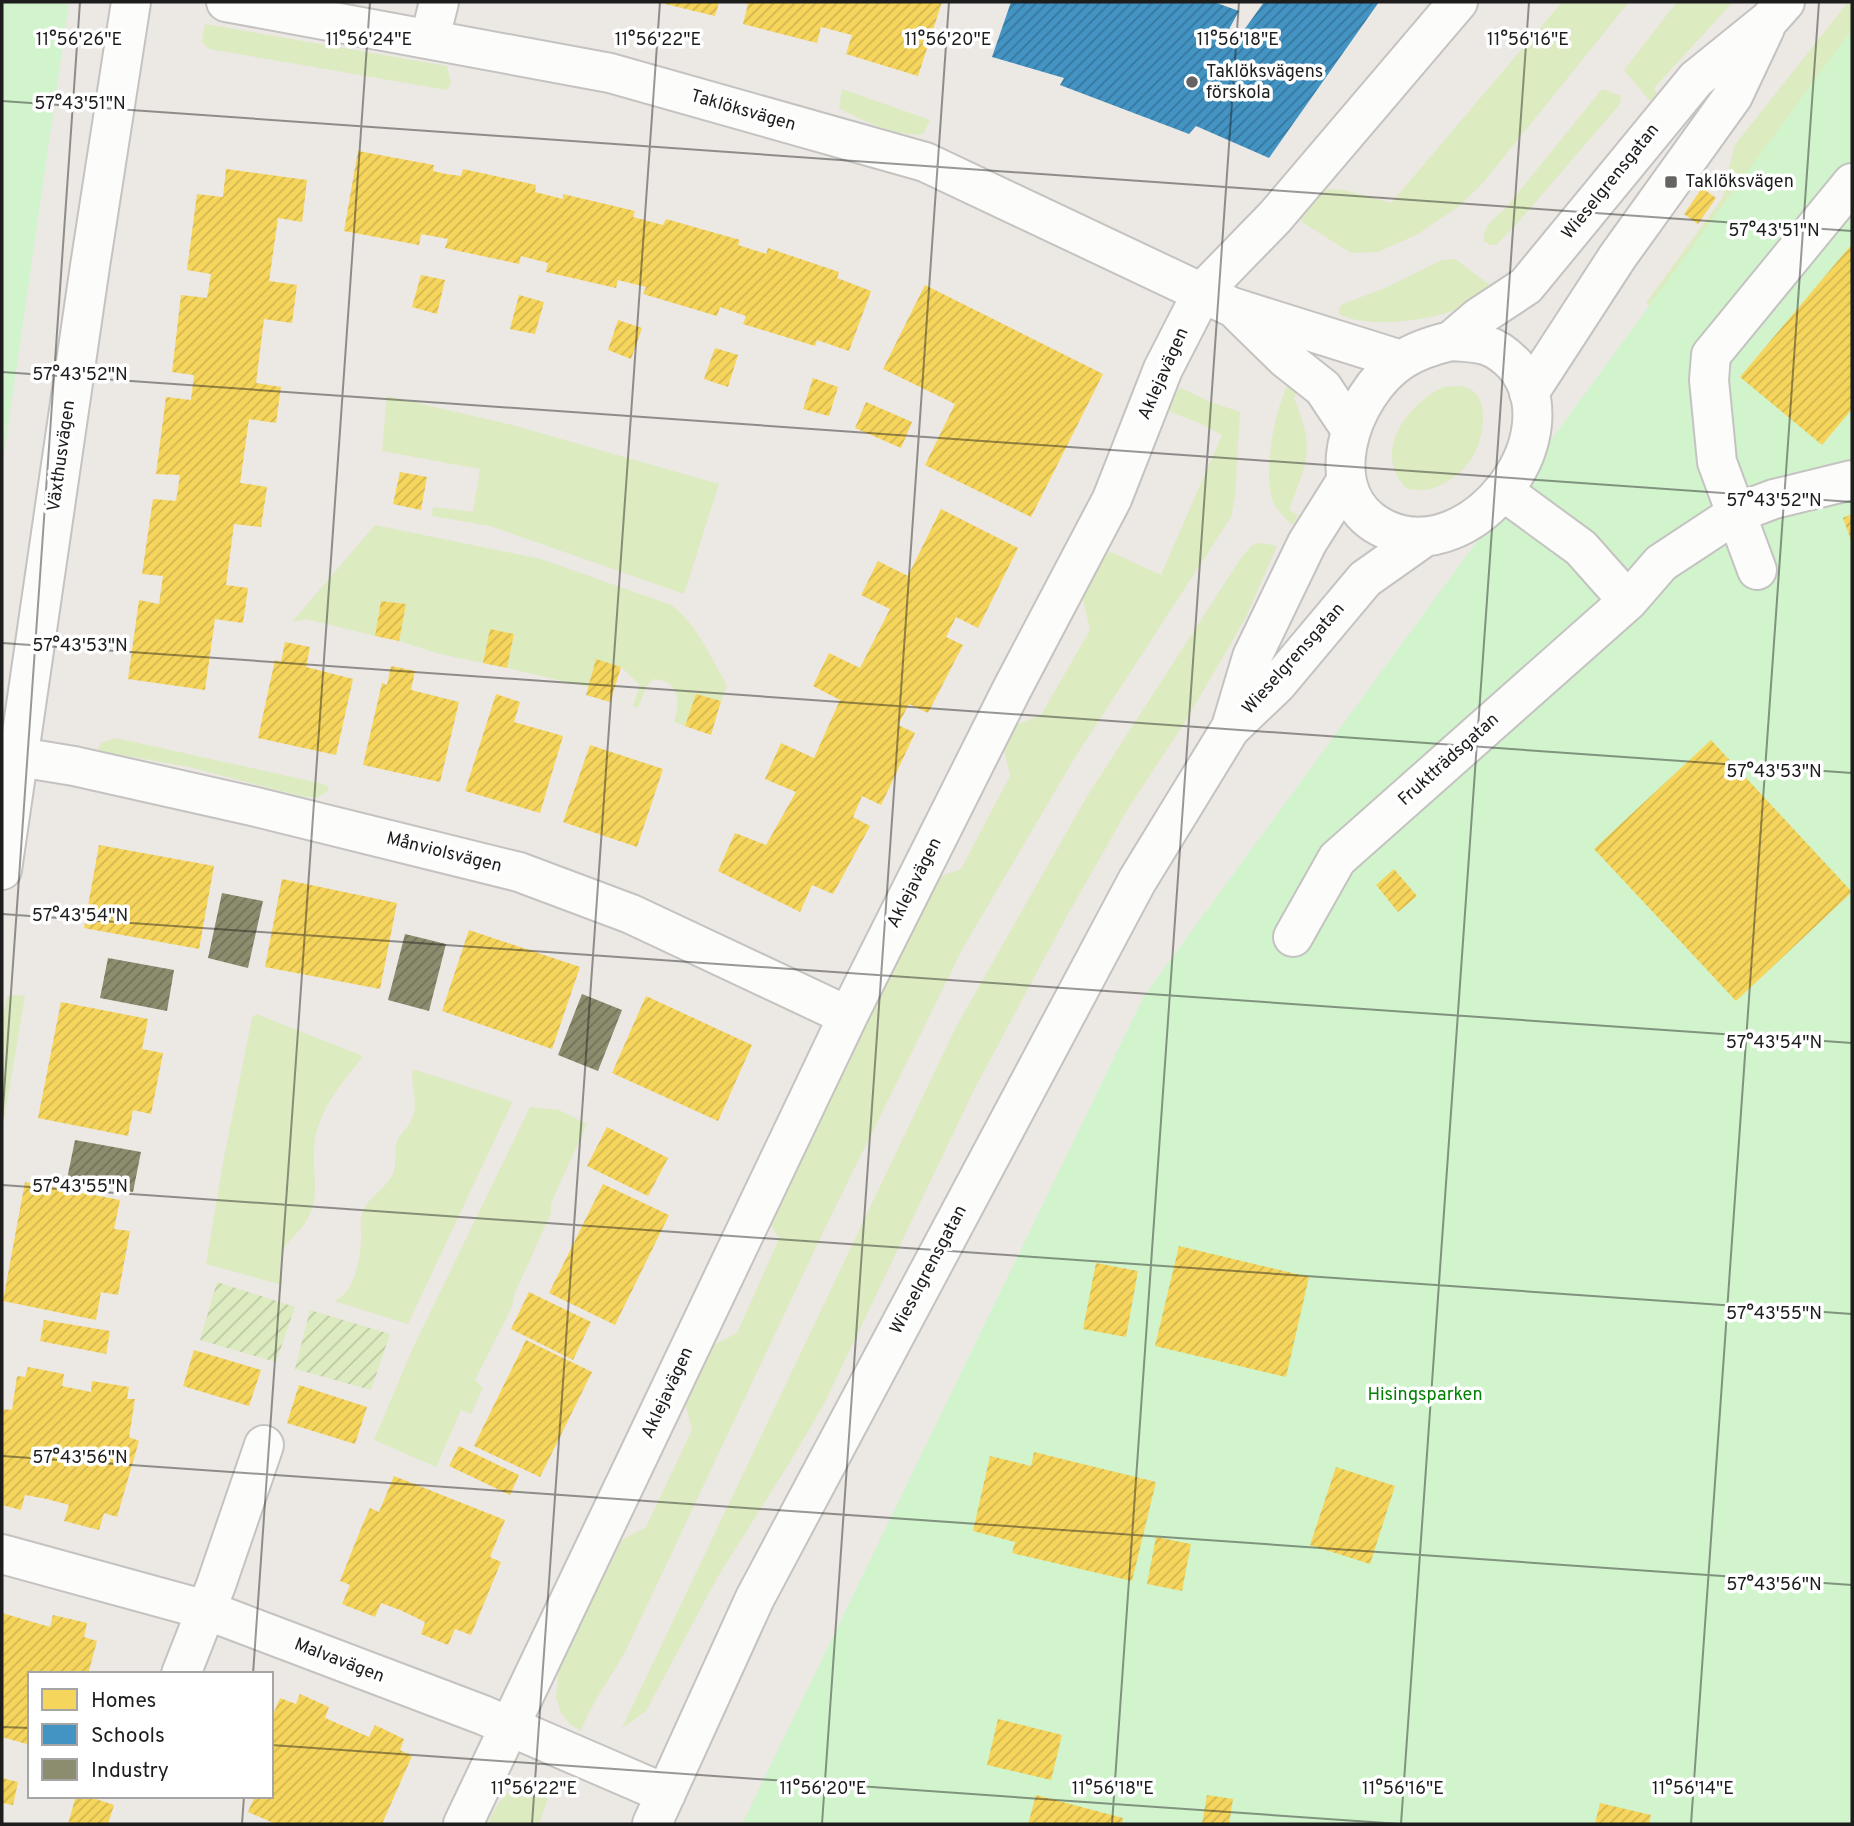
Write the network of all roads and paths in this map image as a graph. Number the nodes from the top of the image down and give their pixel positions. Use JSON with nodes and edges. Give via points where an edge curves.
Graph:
{"nodes":[{"id":1,"x":131,"y":2,"type":"edge"},
{"id":2,"x":226,"y":2,"type":"edge"},
{"id":3,"x":439,"y":2,"type":"edge"},
{"id":4,"x":1458,"y":2,"type":"edge"},
{"id":5,"x":1777,"y":11,"type":"edge"},
{"id":6,"x":430,"y":38,"type":"junction"},
{"id":7,"x":1852,"y":183,"type":"edge"},
{"id":8,"x":1217,"y":299,"type":"junction"},
{"id":9,"x":1451,"y":341,"type":"junction"},
{"id":10,"x":1402,"y":360,"type":"junction"},
{"id":11,"x":1528,"y":393,"type":"junction"},
{"id":12,"x":1351,"y":430,"type":"junction"},
{"id":13,"x":1852,"y":480,"type":"edge"},
{"id":14,"x":1346,"y":481,"type":"junction"},
{"id":15,"x":1503,"y":491,"type":"junction"},
{"id":16,"x":1737,"y":513,"type":"junction"},
{"id":17,"x":1423,"y":538,"type":"junction"},
{"id":18,"x":1757,"y":570,"type":"dead end"},
{"id":19,"x":1628,"y":601,"type":"junction"},
{"id":20,"x":1230,"y":729,"type":"junction"},
{"id":21,"x":19,"y":757,"type":"junction"},
{"id":22,"x":2,"y":857,"type":"edge"},
{"id":23,"x":1293,"y":937,"type":"dead end"},
{"id":24,"x":848,"y":1016,"type":"junction"},
{"id":25,"x":264,"y":1446,"type":"dead end"},
{"id":26,"x":2,"y":1554,"type":"edge"},
{"id":27,"x":206,"y":1610,"type":"junction"},
{"id":28,"x":182,"y":1672,"type":"edge"},
{"id":29,"x":507,"y":1727,"type":"junction"},
{"id":30,"x":659,"y":1809,"type":"edge"},
{"id":31,"x":463,"y":1824,"type":"edge"}],
"edges":[{"from":1,"to":21,"type":"street","name":"Växthusvägen"},
{"from":2,"to":6,"type":"street","name":"Taklöksvägen"},
{"from":3,"to":6,"type":"street"},
{"from":4,"to":8,"type":"street","name":"Aklejavägen","via":[[1275,218]]},
{"from":5,"to":9,"type":"street","name":"Wieselgrensgatan","via":[[1696,79],[1526,286]]},
{"from":5,"to":11,"type":"street","name":"Wieselgrensgatan","via":[[1733,96],[1618,256]]},
{"from":6,"to":8,"type":"street","name":"Taklöksvägen","via":[[621,76],[925,162]]},
{"from":7,"to":16,"type":"street","via":[[1711,355],[1717,462]]},
{"from":8,"to":10,"type":"street","name":"Taklöksvägen"},
{"from":8,"to":12,"type":"street","name":"Taklöksvägen","via":[[1323,388]]},
{"from":8,"to":24,"type":"street","name":"Aklejavägen","via":[[1163,369],[1112,499]]},
{"from":9,"to":10,"type":"street","name":"Wieselgrensgatan","via":[[1431,345]]},
{"from":9,"to":11,"type":"street","name":"Wieselgrensgatan","via":[[1488,345],[1523,375]]},
{"from":10,"to":12,"type":"street","name":"Wieselgrensgatan","via":[[1376,383]]},
{"from":11,"to":15,"type":"street","name":"Wieselgrensgatan","via":[[1530,439]]},
{"from":12,"to":14,"type":"street","name":"Wieselgrensgatan"},
{"from":13,"to":16,"type":"street","name":"Fruktträdsgatan"},
{"from":14,"to":17,"type":"street","name":"Wieselgrensgatan","via":[[1370,522],[1403,536]]},
{"from":14,"to":20,"type":"street","name":"Wieselgrensgatan","via":[[1307,543],[1252,657]]},
{"from":15,"to":17,"type":"street","name":"Wieselgrensgatan","via":[[1482,514],[1464,525]]},
{"from":15,"to":19,"type":"street","via":[[1581,548]]},
{"from":16,"to":18,"type":"street"},
{"from":16,"to":19,"type":"street","name":"Fruktträdsgatan","via":[[1661,563]]},
{"from":17,"to":20,"type":"street","name":"Wieselgrensgatan","via":[[1365,579],[1277,684]]},
{"from":19,"to":23,"type":"street","name":"Fruktträdsgatan","via":[[1337,859]]},
{"from":20,"to":30,"type":"street","name":"Wieselgrensgatan","via":[[1137,881],[761,1587]]},
{"from":21,"to":22,"type":"street","name":"Växthusvägen"},
{"from":21,"to":24,"type":"street","name":"Månviolsvägen","via":[[251,806],[519,872],[631,914]]},
{"from":24,"to":29,"type":"street","name":"Aklejavägen"},
{"from":25,"to":27,"type":"street"},
{"from":26,"to":27,"type":"street","name":"Malvavägen"},
{"from":27,"to":28,"type":"street"},
{"from":27,"to":29,"type":"street","name":"Malvavägen"},
{"from":29,"to":30,"type":"street","name":"Malvavägen"},
{"from":29,"to":31,"type":"street","name":"Aklejavägen"}]}
